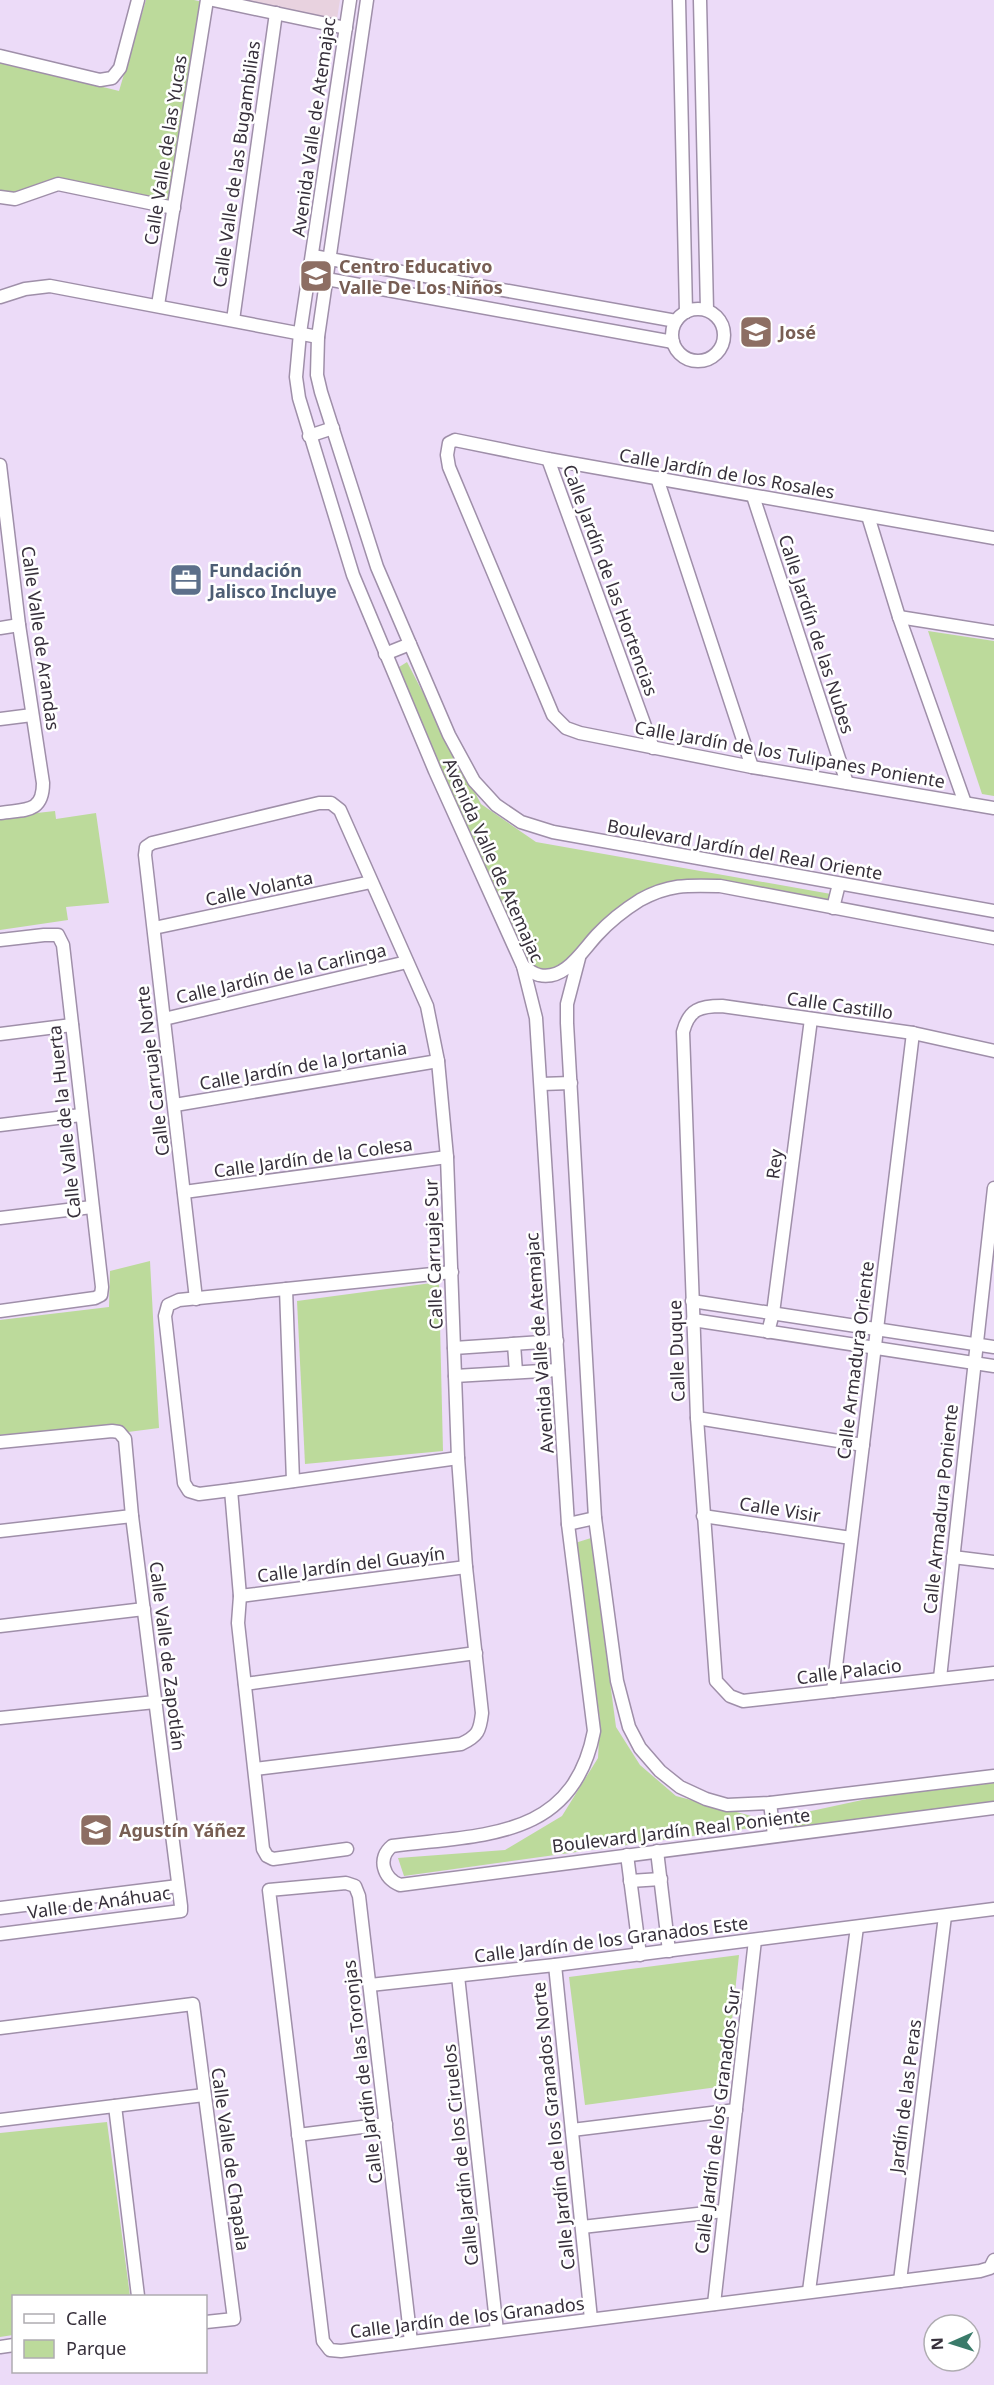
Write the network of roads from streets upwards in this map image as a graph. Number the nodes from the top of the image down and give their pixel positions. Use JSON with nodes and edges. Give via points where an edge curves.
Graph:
{"nodes":[{"id":1,"x":138,"y":0,"type":"edge"},
{"id":2,"x":207,"y":0,"type":"edge"},
{"id":3,"x":213,"y":0,"type":"edge"},
{"id":4,"x":350,"y":0,"type":"edge"},
{"id":5,"x":367,"y":0,"type":"edge"},
{"id":6,"x":679,"y":0,"type":"edge"},
{"id":7,"x":700,"y":0,"type":"edge"},
{"id":8,"x":276,"y":13,"type":"junction"},
{"id":9,"x":346,"y":28,"type":"junction"},
{"id":10,"x":0,"y":56,"type":"edge"},
{"id":11,"x":0,"y":197,"type":"edge"},
{"id":12,"x":174,"y":208,"type":"junction"},
{"id":13,"x":313,"y":256,"type":"junction"},
{"id":14,"x":330,"y":259,"type":"junction"},
{"id":15,"x":309,"y":276,"type":"junction"},
{"id":16,"x":327,"y":279,"type":"junction"},
{"id":17,"x":0,"y":297,"type":"edge"},
{"id":18,"x":158,"y":305,"type":"junction"},
{"id":19,"x":707,"y":310,"type":"junction"},
{"id":20,"x":686,"y":312,"type":"junction"},
{"id":21,"x":233,"y":320,"type":"junction"},
{"id":22,"x":676,"y":321,"type":"junction"},
{"id":23,"x":300,"y":333,"type":"junction"},
{"id":24,"x":318,"y":337,"type":"junction"},
{"id":25,"x":673,"y":342,"type":"junction"},
{"id":26,"x":333,"y":428,"type":"junction"},
{"id":27,"x":309,"y":436,"type":"junction"},
{"id":28,"x":548,"y":459,"type":"junction"},
{"id":29,"x":0,"y":465,"type":"edge"},
{"id":30,"x":657,"y":478,"type":"junction"},
{"id":31,"x":753,"y":496,"type":"junction"},
{"id":32,"x":868,"y":516,"type":"junction"},
{"id":33,"x":5,"y":535,"type":"edge"},
{"id":34,"x":994,"y":538,"type":"edge"},
{"id":35,"x":899,"y":617,"type":"junction"},
{"id":36,"x":20,"y":625,"type":"junction"},
{"id":37,"x":0,"y":628,"type":"edge"},
{"id":38,"x":994,"y":632,"type":"edge"},
{"id":39,"x":410,"y":644,"type":"junction"},
{"id":40,"x":385,"y":654,"type":"junction"},
{"id":41,"x":32,"y":715,"type":"junction"},
{"id":42,"x":0,"y":719,"type":"edge"},
{"id":43,"x":580,"y":733,"type":"joint"},
{"id":44,"x":653,"y":748,"type":"junction"},
{"id":45,"x":752,"y":767,"type":"junction"},
{"id":46,"x":847,"y":783,"type":"junction"},
{"id":47,"x":965,"y":803,"type":"junction"},
{"id":48,"x":496,"y":805,"type":"joint"},
{"id":49,"x":994,"y":808,"type":"edge"},
{"id":50,"x":0,"y":813,"type":"edge"},
{"id":51,"x":152,"y":843,"type":"joint"},
{"id":52,"x":371,"y":882,"type":"junction"},
{"id":53,"x":839,"y":884,"type":"junction"},
{"id":54,"x":833,"y":908,"type":"junction"},
{"id":55,"x":994,"y":911,"type":"edge"},
{"id":56,"x":154,"y":928,"type":"junction"},
{"id":57,"x":994,"y":938,"type":"edge"},
{"id":58,"x":0,"y":940,"type":"edge"},
{"id":59,"x":579,"y":958,"type":"junction"},
{"id":60,"x":407,"y":962,"type":"junction"},
{"id":61,"x":523,"y":966,"type":"junction"},
{"id":62,"x":164,"y":1019,"type":"junction"},
{"id":63,"x":811,"y":1019,"type":"junction"},
{"id":64,"x":686,"y":1021,"type":"joint"},
{"id":65,"x":72,"y":1025,"type":"junction"},
{"id":66,"x":913,"y":1033,"type":"junction"},
{"id":67,"x":0,"y":1034,"type":"edge"},
{"id":68,"x":994,"y":1051,"type":"edge"},
{"id":69,"x":438,"y":1061,"type":"junction"},
{"id":70,"x":571,"y":1083,"type":"junction"},
{"id":71,"x":541,"y":1084,"type":"junction"},
{"id":72,"x":175,"y":1105,"type":"junction"},
{"id":73,"x":81,"y":1115,"type":"junction"},
{"id":74,"x":0,"y":1125,"type":"edge"},
{"id":75,"x":447,"y":1157,"type":"junction"},
{"id":76,"x":994,"y":1188,"type":"edge"},
{"id":77,"x":184,"y":1192,"type":"junction"},
{"id":78,"x":92,"y":1207,"type":"junction"},
{"id":79,"x":0,"y":1218,"type":"edge"},
{"id":80,"x":452,"y":1272,"type":"junction"},
{"id":81,"x":286,"y":1289,"type":"junction"},
{"id":82,"x":196,"y":1299,"type":"junction"},
{"id":83,"x":692,"y":1300,"type":"junction"},
{"id":84,"x":0,"y":1311,"type":"edge"},
{"id":85,"x":773,"y":1313,"type":"junction"},
{"id":86,"x":693,"y":1320,"type":"junction"},
{"id":87,"x":877,"y":1329,"type":"junction"},
{"id":88,"x":768,"y":1332,"type":"junction"},
{"id":89,"x":557,"y":1341,"type":"junction"},
{"id":90,"x":514,"y":1344,"type":"junction"},
{"id":91,"x":977,"y":1344,"type":"junction"},
{"id":92,"x":994,"y":1347,"type":"edge"},
{"id":93,"x":454,"y":1348,"type":"junction"},
{"id":94,"x":875,"y":1348,"type":"junction"},
{"id":95,"x":975,"y":1364,"type":"junction"},
{"id":96,"x":994,"y":1366,"type":"edge"},
{"id":97,"x":558,"y":1370,"type":"junction"},
{"id":98,"x":516,"y":1372,"type":"junction"},
{"id":99,"x":455,"y":1376,"type":"junction"},
{"id":100,"x":697,"y":1418,"type":"junction"},
{"id":101,"x":0,"y":1442,"type":"edge"},
{"id":102,"x":863,"y":1445,"type":"junction"},
{"id":103,"x":458,"y":1458,"type":"junction"},
{"id":104,"x":293,"y":1481,"type":"junction"},
{"id":105,"x":231,"y":1490,"type":"junction"},
{"id":106,"x":132,"y":1516,"type":"junction"},
{"id":107,"x":703,"y":1516,"type":"junction"},
{"id":108,"x":595,"y":1518,"type":"junction"},
{"id":109,"x":568,"y":1524,"type":"junction"},
{"id":110,"x":0,"y":1532,"type":"edge"},
{"id":111,"x":851,"y":1539,"type":"junction"},
{"id":112,"x":953,"y":1557,"type":"junction"},
{"id":113,"x":994,"y":1562,"type":"edge"},
{"id":114,"x":466,"y":1567,"type":"junction"},
{"id":115,"x":240,"y":1596,"type":"junction"},
{"id":116,"x":144,"y":1609,"type":"junction"},
{"id":117,"x":0,"y":1626,"type":"edge"},
{"id":118,"x":476,"y":1653,"type":"junction"},
{"id":119,"x":994,"y":1673,"type":"edge"},
{"id":120,"x":940,"y":1678,"type":"junction"},
{"id":121,"x":716,"y":1681,"type":"joint"},
{"id":122,"x":245,"y":1684,"type":"junction"},
{"id":123,"x":832,"y":1691,"type":"junction"},
{"id":124,"x":155,"y":1702,"type":"junction"},
{"id":125,"x":0,"y":1718,"type":"edge"},
{"id":126,"x":255,"y":1769,"type":"junction"},
{"id":127,"x":994,"y":1776,"type":"edge"},
{"id":128,"x":770,"y":1803,"type":"junction"},
{"id":129,"x":994,"y":1808,"type":"edge"},
{"id":130,"x":774,"y":1835,"type":"junction"},
{"id":131,"x":347,"y":1849,"type":"dead end"},
{"id":132,"x":657,"y":1851,"type":"junction"},
{"id":133,"x":627,"y":1855,"type":"junction"},
{"id":134,"x":384,"y":1866,"type":"joint"},
{"id":135,"x":661,"y":1879,"type":"junction"},
{"id":136,"x":630,"y":1881,"type":"junction"},
{"id":137,"x":178,"y":1886,"type":"junction"},
{"id":138,"x":269,"y":1890,"type":"joint"},
{"id":139,"x":0,"y":1908,"type":"edge"},
{"id":140,"x":994,"y":1909,"type":"edge"},
{"id":141,"x":945,"y":1916,"type":"junction"},
{"id":142,"x":857,"y":1927,"type":"junction"},
{"id":143,"x":0,"y":1934,"type":"edge"},
{"id":144,"x":755,"y":1940,"type":"junction"},
{"id":145,"x":669,"y":1951,"type":"junction"},
{"id":146,"x":640,"y":1955,"type":"junction"},
{"id":147,"x":555,"y":1965,"type":"junction"},
{"id":148,"x":458,"y":1976,"type":"junction"},
{"id":149,"x":370,"y":1985,"type":"junction"},
{"id":150,"x":0,"y":2028,"type":"edge"},
{"id":151,"x":204,"y":2095,"type":"junction"},
{"id":152,"x":115,"y":2106,"type":"junction"},
{"id":153,"x":736,"y":2110,"type":"junction"},
{"id":154,"x":0,"y":2120,"type":"edge"},
{"id":155,"x":386,"y":2124,"type":"junction"},
{"id":156,"x":572,"y":2130,"type":"junction"},
{"id":157,"x":298,"y":2135,"type":"junction"},
{"id":158,"x":724,"y":2211,"type":"junction"},
{"id":159,"x":582,"y":2227,"type":"junction"},
{"id":160,"x":994,"y":2260,"type":"edge"},
{"id":161,"x":900,"y":2281,"type":"junction"},
{"id":162,"x":809,"y":2291,"type":"junction"},
{"id":163,"x":138,"y":2295,"type":"edge"},
{"id":164,"x":714,"y":2304,"type":"junction"},
{"id":165,"x":591,"y":2319,"type":"junction"},
{"id":166,"x":207,"y":2322,"type":"edge"},
{"id":167,"x":497,"y":2331,"type":"junction"},
{"id":168,"x":411,"y":2342,"type":"junction"}],
"edges":[{"from":1,"to":10,"type":"street","via":[[120,68],[112,78],[100,80]]},
{"from":2,"to":12,"type":"street","name":"Calle Valle de las Yucas"},
{"from":3,"to":8,"type":"street"},
{"from":4,"to":9,"type":"street","name":"Avenida Valle de Atemajac"},
{"from":5,"to":14,"type":"street","name":"Avenida Valle de Atemajac"},
{"from":6,"to":20,"type":"street"},
{"from":7,"to":19,"type":"street"},
{"from":8,"to":9,"type":"street"},
{"from":8,"to":21,"type":"street","name":"Calle Valle de las Bugambilias"},
{"from":9,"to":13,"type":"street","name":"Avenida Valle de Atemajac"},
{"from":11,"to":12,"type":"street","via":[[15,199],[58,184]]},
{"from":12,"to":18,"type":"street","name":"Calle Valle de las Yucas"},
{"from":13,"to":14,"type":"street"},
{"from":13,"to":15,"type":"street","name":"Avenida Valle de Atemajac"},
{"from":14,"to":16,"type":"street","name":"Avenida Valle de Atemajac"},
{"from":14,"to":22,"type":"street"},
{"from":15,"to":16,"type":"street"},
{"from":15,"to":23,"type":"street","name":"Avenida Valle de Atemajac"},
{"from":16,"to":24,"type":"street","name":"Avenida Valle de Atemajac"},
{"from":16,"to":25,"type":"street"},
{"from":17,"to":18,"type":"street","via":[[50,286]]},
{"from":18,"to":21,"type":"street"},
{"from":19,"to":20,"type":"street","via":[[696,308]]},
{"from":19,"to":25,"type":"street","via":[[717,316],[724,338],[711,357],[688,359]]},
{"from":20,"to":22,"type":"street"},
{"from":21,"to":23,"type":"street"},
{"from":22,"to":25,"type":"street"},
{"from":23,"to":24,"type":"street"},
{"from":23,"to":27,"type":"street","name":"Avenida Valle de Atemajac","via":[[296,377]]},
{"from":24,"to":26,"type":"street","name":"Avenida Valle de Atemajac","via":[[317,375]]},
{"from":26,"to":27,"type":"street"},
{"from":26,"to":39,"type":"street","name":"Avenida Valle de Atemajac","via":[[377,567]]},
{"from":27,"to":40,"type":"street","name":"Avenida Valle de Atemajac","via":[[353,576]]},
{"from":28,"to":30,"type":"street","name":"Calle Jardín de los Rosales"},
{"from":28,"to":43,"type":"street","name":"Calle Jardín de los Rosales","via":[[455,440],[449,443],[447,455],[553,715],[566,728]]},
{"from":28,"to":44,"type":"street","name":"Calle Jardín de las Hortencias"},
{"from":29,"to":33,"type":"street","name":"Calle Valle de Arandas"},
{"from":30,"to":31,"type":"street","name":"Calle Jardín de los Rosales"},
{"from":30,"to":45,"type":"street"},
{"from":31,"to":32,"type":"street","name":"Calle Jardín de los Rosales"},
{"from":31,"to":46,"type":"street","name":"Calle Jardín de las Nubes"},
{"from":32,"to":34,"type":"street","name":"Calle Jardín de los Rosales"},
{"from":32,"to":35,"type":"street"},
{"from":33,"to":36,"type":"street","name":"Calle Valle de Arandas"},
{"from":35,"to":38,"type":"street"},
{"from":35,"to":47,"type":"street"},
{"from":36,"to":37,"type":"street"},
{"from":36,"to":41,"type":"street","name":"Calle Valle de Arandas"},
{"from":39,"to":40,"type":"street"},
{"from":39,"to":48,"type":"street","name":"Avenida Valle de Atemajac","via":[[448,735],[474,781]]},
{"from":40,"to":61,"type":"street","name":"Avenida Valle de Atemajac"},
{"from":41,"to":42,"type":"street"},
{"from":41,"to":50,"type":"street","name":"Calle Valle de Arandas","via":[[43,796],[38,805],[29,809]]},
{"from":43,"to":44,"type":"street","name":"Calle Jardín de los Tulipanes Poniente"},
{"from":44,"to":45,"type":"street","name":"Calle Jardín de los Tulipanes Poniente"},
{"from":45,"to":46,"type":"street","name":"Calle Jardín de los Tulipanes Poniente"},
{"from":46,"to":47,"type":"street","name":"Calle Jardín de los Tulipanes Poniente"},
{"from":47,"to":49,"type":"street","name":"Calle Jardín de los Tulipanes Poniente"},
{"from":48,"to":53,"type":"street","name":"Boulevard Jardín del Real Oriente","via":[[521,822],[553,832]]},
{"from":51,"to":52,"type":"street","name":"Calle Carruaje Sur","via":[[331,803],[340,810]]},
{"from":51,"to":56,"type":"street","name":"Calle Carruaje Norte","via":[[146,847],[145,855]]},
{"from":52,"to":56,"type":"street","name":"Calle Volanta"},
{"from":52,"to":60,"type":"street","name":"Calle Carruaje Sur"},
{"from":53,"to":54,"type":"street"},
{"from":53,"to":55,"type":"street","name":"Boulevard Jardín del Real Oriente"},
{"from":54,"to":57,"type":"street"},
{"from":54,"to":59,"type":"street","via":[[720,886],[682,885],[657,892],[618,915]]},
{"from":56,"to":62,"type":"street","name":"Calle Carruaje Norte"},
{"from":58,"to":65,"type":"street","name":"Calle Valle de la Huerta","via":[[58,935],[63,945]]},
{"from":59,"to":61,"type":"street","via":[[555,974],[539,975]]},
{"from":59,"to":70,"type":"street","via":[[567,1004]]},
{"from":60,"to":62,"type":"street","name":"Calle Jardín de la Carlinga"},
{"from":60,"to":69,"type":"street","name":"Calle Carruaje Sur","via":[[427,1006]]},
{"from":61,"to":71,"type":"street","name":"Avenida Valle de Atemajac","via":[[536,1018]]},
{"from":62,"to":72,"type":"street","name":"Calle Carruaje Norte"},
{"from":63,"to":64,"type":"street","name":"Calle Castillo","via":[[704,1006]]},
{"from":63,"to":66,"type":"street","name":"Calle Castillo"},
{"from":63,"to":85,"type":"street","name":"Rey"},
{"from":64,"to":83,"type":"street","name":"Calle Duque","via":[[683,1045]]},
{"from":65,"to":67,"type":"street"},
{"from":65,"to":73,"type":"street","name":"Calle Valle de la Huerta"},
{"from":66,"to":68,"type":"street","name":"Calle Castillo"},
{"from":66,"to":87,"type":"street","name":"Calle Armadura Oriente"},
{"from":69,"to":72,"type":"street","name":"Calle Jardín de la Jortania"},
{"from":69,"to":75,"type":"street","name":"Calle Carruaje Sur"},
{"from":70,"to":71,"type":"street"},
{"from":70,"to":108,"type":"street"},
{"from":71,"to":89,"type":"street","name":"Avenida Valle de Atemajac"},
{"from":72,"to":77,"type":"street","name":"Calle Carruaje Norte"},
{"from":73,"to":74,"type":"street"},
{"from":73,"to":78,"type":"street","name":"Calle Valle de la Huerta"},
{"from":75,"to":77,"type":"street","name":"Calle Jardín de la Colesa"},
{"from":75,"to":80,"type":"street","name":"Calle Carruaje Sur"},
{"from":76,"to":91,"type":"street","name":"Calle Armadura Poniente"},
{"from":77,"to":82,"type":"street","name":"Calle Carruaje Norte"},
{"from":78,"to":79,"type":"street"},
{"from":78,"to":84,"type":"street","name":"Calle Valle de la Huerta","via":[[101,1295]]},
{"from":80,"to":81,"type":"street"},
{"from":80,"to":93,"type":"street","name":"Calle Carruaje Sur"},
{"from":81,"to":82,"type":"street"},
{"from":81,"to":104,"type":"street"},
{"from":82,"to":105,"type":"street","via":[[168,1305],[165,1316],[184,1483],[189,1491],[198,1494]]},
{"from":83,"to":85,"type":"street"},
{"from":83,"to":86,"type":"street","name":"Calle Duque"},
{"from":85,"to":87,"type":"street"},
{"from":85,"to":88,"type":"street","name":"Rey"},
{"from":86,"to":88,"type":"street"},
{"from":86,"to":100,"type":"street","name":"Calle Duque"},
{"from":87,"to":91,"type":"street"},
{"from":87,"to":94,"type":"street","name":"Calle Armadura Oriente"},
{"from":88,"to":94,"type":"street"},
{"from":89,"to":90,"type":"street"},
{"from":89,"to":97,"type":"street","name":"Avenida Valle de Atemajac"},
{"from":90,"to":93,"type":"street"},
{"from":90,"to":98,"type":"street"},
{"from":91,"to":92,"type":"street"},
{"from":91,"to":95,"type":"street","name":"Calle Armadura Poniente"},
{"from":93,"to":99,"type":"street","name":"Calle Carruaje Sur"},
{"from":94,"to":95,"type":"street"},
{"from":94,"to":102,"type":"street","name":"Calle Armadura Oriente"},
{"from":95,"to":96,"type":"street"},
{"from":95,"to":112,"type":"street","name":"Calle Armadura Poniente"},
{"from":97,"to":98,"type":"street"},
{"from":97,"to":109,"type":"street","name":"Avenida Valle de Atemajac"},
{"from":98,"to":99,"type":"street"},
{"from":99,"to":103,"type":"street","name":"Calle Carruaje Sur"},
{"from":100,"to":102,"type":"street"},
{"from":100,"to":107,"type":"street","name":"Calle Duque"},
{"from":101,"to":106,"type":"street","name":"Calle Valle de Zapotlán","via":[[119,1432],[125,1439]]},
{"from":102,"to":111,"type":"street","name":"Calle Armadura Oriente"},
{"from":103,"to":104,"type":"street"},
{"from":103,"to":114,"type":"street","name":"Calle Carruaje Sur"},
{"from":104,"to":105,"type":"street"},
{"from":105,"to":115,"type":"street"},
{"from":106,"to":110,"type":"street"},
{"from":106,"to":116,"type":"street","name":"Calle Valle de Zapotlán"},
{"from":107,"to":111,"type":"street","name":"Calle Visir"},
{"from":107,"to":121,"type":"street","name":"Calle Duque"},
{"from":108,"to":109,"type":"street"},
{"from":108,"to":128,"type":"street","name":"Boulevard Jardín Real Poniente","via":[[622,1705],[640,1748],[680,1787],[706,1799],[727,1804]]},
{"from":109,"to":134,"type":"street","name":"Avenida Valle de Atemajac","via":[[594,1731],[590,1754],[566,1794],[532,1821],[509,1830],[392,1846]]},
{"from":111,"to":123,"type":"street","name":"Calle Armadura Oriente"},
{"from":112,"to":113,"type":"street"},
{"from":112,"to":120,"type":"street","name":"Calle Armadura Poniente"},
{"from":114,"to":115,"type":"street","name":"Calle Jardín del Guayín"},
{"from":114,"to":118,"type":"street","name":"Calle Carruaje Sur"},
{"from":115,"to":122,"type":"street","via":[[238,1623]]},
{"from":116,"to":117,"type":"street"},
{"from":116,"to":124,"type":"street","name":"Calle Valle de Zapotlán"},
{"from":118,"to":122,"type":"street"},
{"from":118,"to":126,"type":"street","name":"Calle Carruaje Sur","via":[[482,1713],[481,1726],[474,1738],[461,1744]]},
{"from":119,"to":120,"type":"street","name":"Calle Palacio"},
{"from":120,"to":123,"type":"street","name":"Calle Palacio"},
{"from":121,"to":123,"type":"street","name":"Calle Palacio","via":[[730,1696],[743,1701]]},
{"from":122,"to":126,"type":"street"},
{"from":124,"to":125,"type":"street"},
{"from":124,"to":137,"type":"street","name":"Calle Valle de Zapotlán"},
{"from":126,"to":131,"type":"street","via":[[263,1849],[267,1856],[273,1859]]},
{"from":127,"to":128,"type":"street","name":"Boulevard Jardín Real Poniente"},
{"from":128,"to":130,"type":"street"},
{"from":129,"to":130,"type":"street","name":"Boulevard Jardín Real Poniente"},
{"from":130,"to":132,"type":"street","name":"Boulevard Jardín Real Poniente"},
{"from":132,"to":133,"type":"street","name":"Boulevard Jardín Real Poniente"},
{"from":132,"to":135,"type":"street"},
{"from":133,"to":134,"type":"street","name":"Boulevard Jardín Real Poniente","via":[[400,1884],[386,1875]]},
{"from":133,"to":136,"type":"street"},
{"from":135,"to":136,"type":"street"},
{"from":135,"to":145,"type":"street"},
{"from":136,"to":146,"type":"street"},
{"from":137,"to":139,"type":"street","name":"Valle de Anáhuac"},
{"from":137,"to":143,"type":"street","name":"Valle de Anáhuac","via":[[181,1911]]},
{"from":138,"to":149,"type":"street","name":"Calle Jardín de las Toronjas","via":[[336,1883],[355,1886]]},
{"from":138,"to":157,"type":"street","name":"Calle Jardín de los Granados"},
{"from":140,"to":141,"type":"street","name":"Calle Jardín de los Granados Este"},
{"from":141,"to":142,"type":"street","name":"Calle Jardín de los Granados Este"},
{"from":141,"to":161,"type":"street","name":"Jardín de las Peras"},
{"from":142,"to":144,"type":"street","name":"Calle Jardín de los Granados Este"},
{"from":142,"to":162,"type":"street"},
{"from":144,"to":145,"type":"street","name":"Calle Jardín de los Granados Este"},
{"from":144,"to":153,"type":"street","name":"Calle Jardín de los Granados Sur"},
{"from":145,"to":146,"type":"street","name":"Calle Jardín de los Granados Este"},
{"from":146,"to":147,"type":"street","name":"Calle Jardín de los Granados Este"},
{"from":147,"to":148,"type":"street","name":"Calle Jardín de los Granados Este"},
{"from":147,"to":156,"type":"street","name":"Calle Jardín de los Granados Norte"},
{"from":148,"to":149,"type":"street","name":"Calle Jardín de los Granados Este"},
{"from":148,"to":167,"type":"street","name":"Calle Jardín de los Ciruelos"},
{"from":149,"to":155,"type":"street","name":"Calle Jardín de las Toronjas"},
{"from":150,"to":151,"type":"street","name":"Calle Valle de Chapala","via":[[193,2004]]},
{"from":151,"to":152,"type":"street"},
{"from":151,"to":166,"type":"street","name":"Calle Valle de Chapala","via":[[234,2319]]},
{"from":152,"to":154,"type":"street"},
{"from":152,"to":163,"type":"street"},
{"from":153,"to":156,"type":"street"},
{"from":153,"to":158,"type":"street","name":"Calle Jardín de los Granados Sur"},
{"from":155,"to":157,"type":"street"},
{"from":155,"to":168,"type":"street","name":"Calle Jardín de las Toronjas"},
{"from":156,"to":159,"type":"street","name":"Calle Jardín de los Granados Norte"},
{"from":157,"to":168,"type":"street","name":"Calle Jardín de los Granados","via":[[323,2341],[330,2350],[341,2351]]},
{"from":158,"to":159,"type":"street"},
{"from":158,"to":164,"type":"street","name":"Calle Jardín de los Granados Sur"},
{"from":159,"to":165,"type":"street","name":"Calle Jardín de los Granados Norte"},
{"from":160,"to":161,"type":"street","name":"Calle Jardín de los Granados","via":[[990,2268],[980,2271]]},
{"from":161,"to":162,"type":"street","name":"Calle Jardín de los Granados"},
{"from":162,"to":164,"type":"street","name":"Calle Jardín de los Granados"},
{"from":164,"to":165,"type":"street","name":"Calle Jardín de los Granados"},
{"from":165,"to":167,"type":"street","name":"Calle Jardín de los Granados"},
{"from":167,"to":168,"type":"street","name":"Calle Jardín de los Granados"}]}
